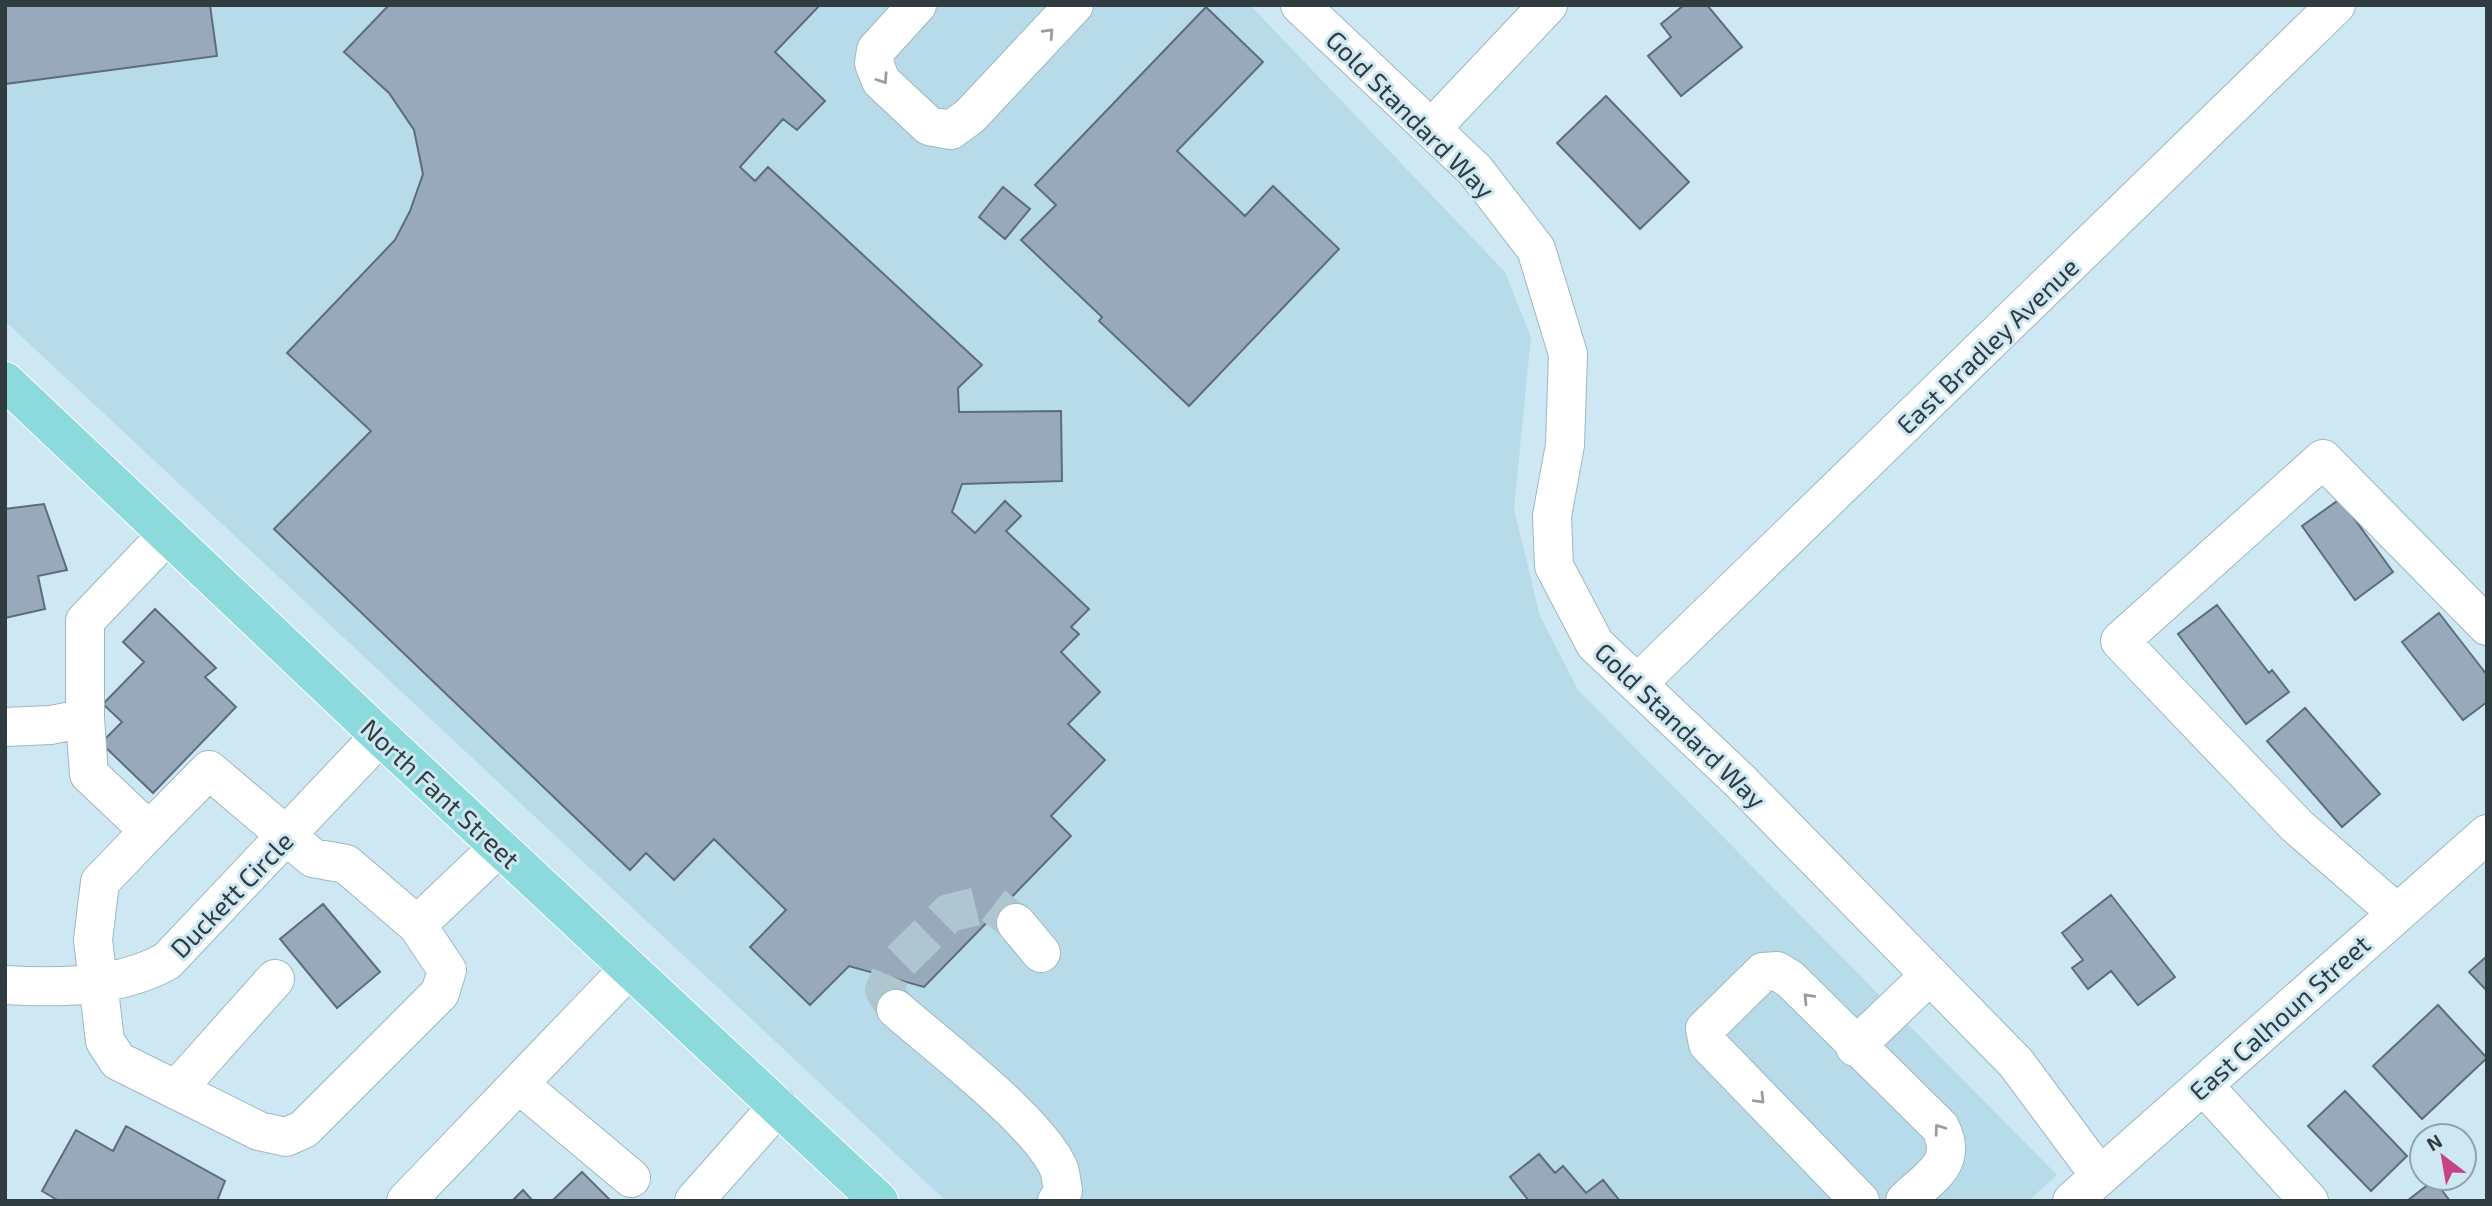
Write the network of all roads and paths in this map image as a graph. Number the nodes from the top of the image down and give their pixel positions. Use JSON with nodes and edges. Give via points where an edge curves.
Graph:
{"nodes":[{"id":1,"x":917,"y":5,"type":"edge"},
{"id":2,"x":1074,"y":5,"type":"edge"},
{"id":3,"x":1300,"y":5,"type":"edge"},
{"id":4,"x":1548,"y":5,"type":"edge"},
{"id":5,"x":2336,"y":5,"type":"edge"},
{"id":6,"x":1432,"y":128,"type":"junction"},
{"id":7,"x":5,"y":381,"type":"edge"},
{"id":8,"x":167,"y":535,"type":"junction"},
{"id":9,"x":2487,"y":626,"type":"edge"},
{"id":10,"x":1637,"y":684,"type":"junction"},
{"id":11,"x":85,"y":718,"type":"junction"},
{"id":12,"x":5,"y":727,"type":"edge"},
{"id":13,"x":380,"y":736,"type":"junction"},
{"id":14,"x":149,"y":831,"type":"junction"},
{"id":15,"x":2487,"y":834,"type":"edge"},
{"id":16,"x":288,"y":836,"type":"junction"},
{"id":17,"x":499,"y":847,"type":"junction"},
{"id":18,"x":2397,"y":913,"type":"junction"},
{"id":19,"x":1016,"y":923,"type":"tunnel mouth"},
{"id":20,"x":417,"y":925,"type":"junction"},
{"id":21,"x":1041,"y":954,"type":"dead end"},
{"id":22,"x":629,"y":969,"type":"junction"},
{"id":23,"x":1930,"y":975,"type":"junction"},
{"id":24,"x":275,"y":979,"type":"dead end"},
{"id":25,"x":99,"y":984,"type":"junction"},
{"id":26,"x":5,"y":985,"type":"edge"},
{"id":27,"x":895,"y":1009,"type":"tunnel mouth"},
{"id":28,"x":1856,"y":1047,"type":"junction"},
{"id":29,"x":520,"y":1084,"type":"junction"},
{"id":30,"x":2203,"y":1085,"type":"junction"},
{"id":31,"x":176,"y":1090,"type":"junction"},
{"id":32,"x":778,"y":1106,"type":"junction"},
{"id":33,"x":631,"y":1178,"type":"dead end"},
{"id":34,"x":2086,"y":1188,"type":"edge"},
{"id":35,"x":406,"y":1201,"type":"edge"},
{"id":36,"x":694,"y":1201,"type":"edge"},
{"id":37,"x":879,"y":1201,"type":"edge"},
{"id":38,"x":1057,"y":1201,"type":"edge"},
{"id":39,"x":1860,"y":1201,"type":"edge"},
{"id":40,"x":1905,"y":1201,"type":"edge"},
{"id":41,"x":2309,"y":1201,"type":"edge"}],
"edges":[{"from":1,"to":2,"type":"street","one_way":true,"via":[[876,50],[874,63],[881,80],[929,127],[951,130],[970,116]]},
{"from":3,"to":6,"type":"street","name":"Gold Standard Way"},
{"from":4,"to":6,"type":"street"},
{"from":5,"to":10,"type":"street","name":"East Bradley Avenue"},
{"from":6,"to":10,"type":"street","name":"Gold Standard Way","via":[[1475,170],[1536,249],[1568,354],[1565,445],[1552,516],[1554,566],[1595,644]]},
{"from":7,"to":8,"type":"main road","name":"North Fant Street"},
{"from":8,"to":11,"type":"street","via":[[85,621]]},
{"from":8,"to":13,"type":"main road","name":"North Fant Street"},
{"from":9,"to":18,"type":"street","via":[[2323,459],[2120,640],[2297,826]]},
{"from":10,"to":23,"type":"street","name":"Gold Standard Way","via":[[1740,781]]},
{"from":11,"to":12,"type":"street"},
{"from":11,"to":14,"type":"street","via":[[89,774]]},
{"from":13,"to":16,"type":"street","name":"Duckett Circle"},
{"from":13,"to":17,"type":"main road","name":"North Fant Street"},
{"from":14,"to":16,"type":"street","via":[[209,770]]},
{"from":14,"to":25,"type":"street","via":[[100,882],[93,940]]},
{"from":15,"to":18,"type":"street","name":"East Calhoun Street"},
{"from":16,"to":20,"type":"street","via":[[313,858],[346,864]]},
{"from":16,"to":25,"type":"street","name":"Duckett Circle","via":[[167,961],[148,972]]},
{"from":17,"to":20,"type":"street"},
{"from":17,"to":22,"type":"main road","name":"North Fant Street"},
{"from":18,"to":30,"type":"street","name":"East Calhoun Street"},
{"from":19,"to":21,"type":"street"},
{"from":20,"to":31,"type":"street","via":[[447,970],[440,993],[304,1129],[286,1137],[259,1131]]},
{"from":22,"to":29,"type":"street"},
{"from":22,"to":32,"type":"main road","name":"North Fant Street"},
{"from":23,"to":28,"type":"street"},
{"from":23,"to":34,"type":"street","name":"Gold Standard Way","via":[[2016,1063]]},
{"from":24,"to":31,"type":"street"},
{"from":25,"to":26,"type":"street","name":"Duckett Circle"},
{"from":25,"to":31,"type":"street","via":[[105,1041],[118,1060]]},
{"from":27,"to":38,"type":"street","via":[[1009,1107],[1044,1147],[1059,1169],[1063,1191]]},
{"from":28,"to":39,"type":"street","one_way":true,"via":[[1777,971],[1763,972],[1751,981],[1705,1029],[1708,1044],[1719,1058]]},
{"from":40,"to":28,"type":"street","one_way":true,"via":[[1946,1160],[1949,1144],[1940,1127]]},
{"from":29,"to":33,"type":"street"},
{"from":29,"to":35,"type":"street"},
{"from":30,"to":34,"type":"street","name":"East Calhoun Street"},
{"from":30,"to":41,"type":"street"},
{"from":32,"to":36,"type":"street"},
{"from":32,"to":37,"type":"main road","name":"North Fant Street"}]}
